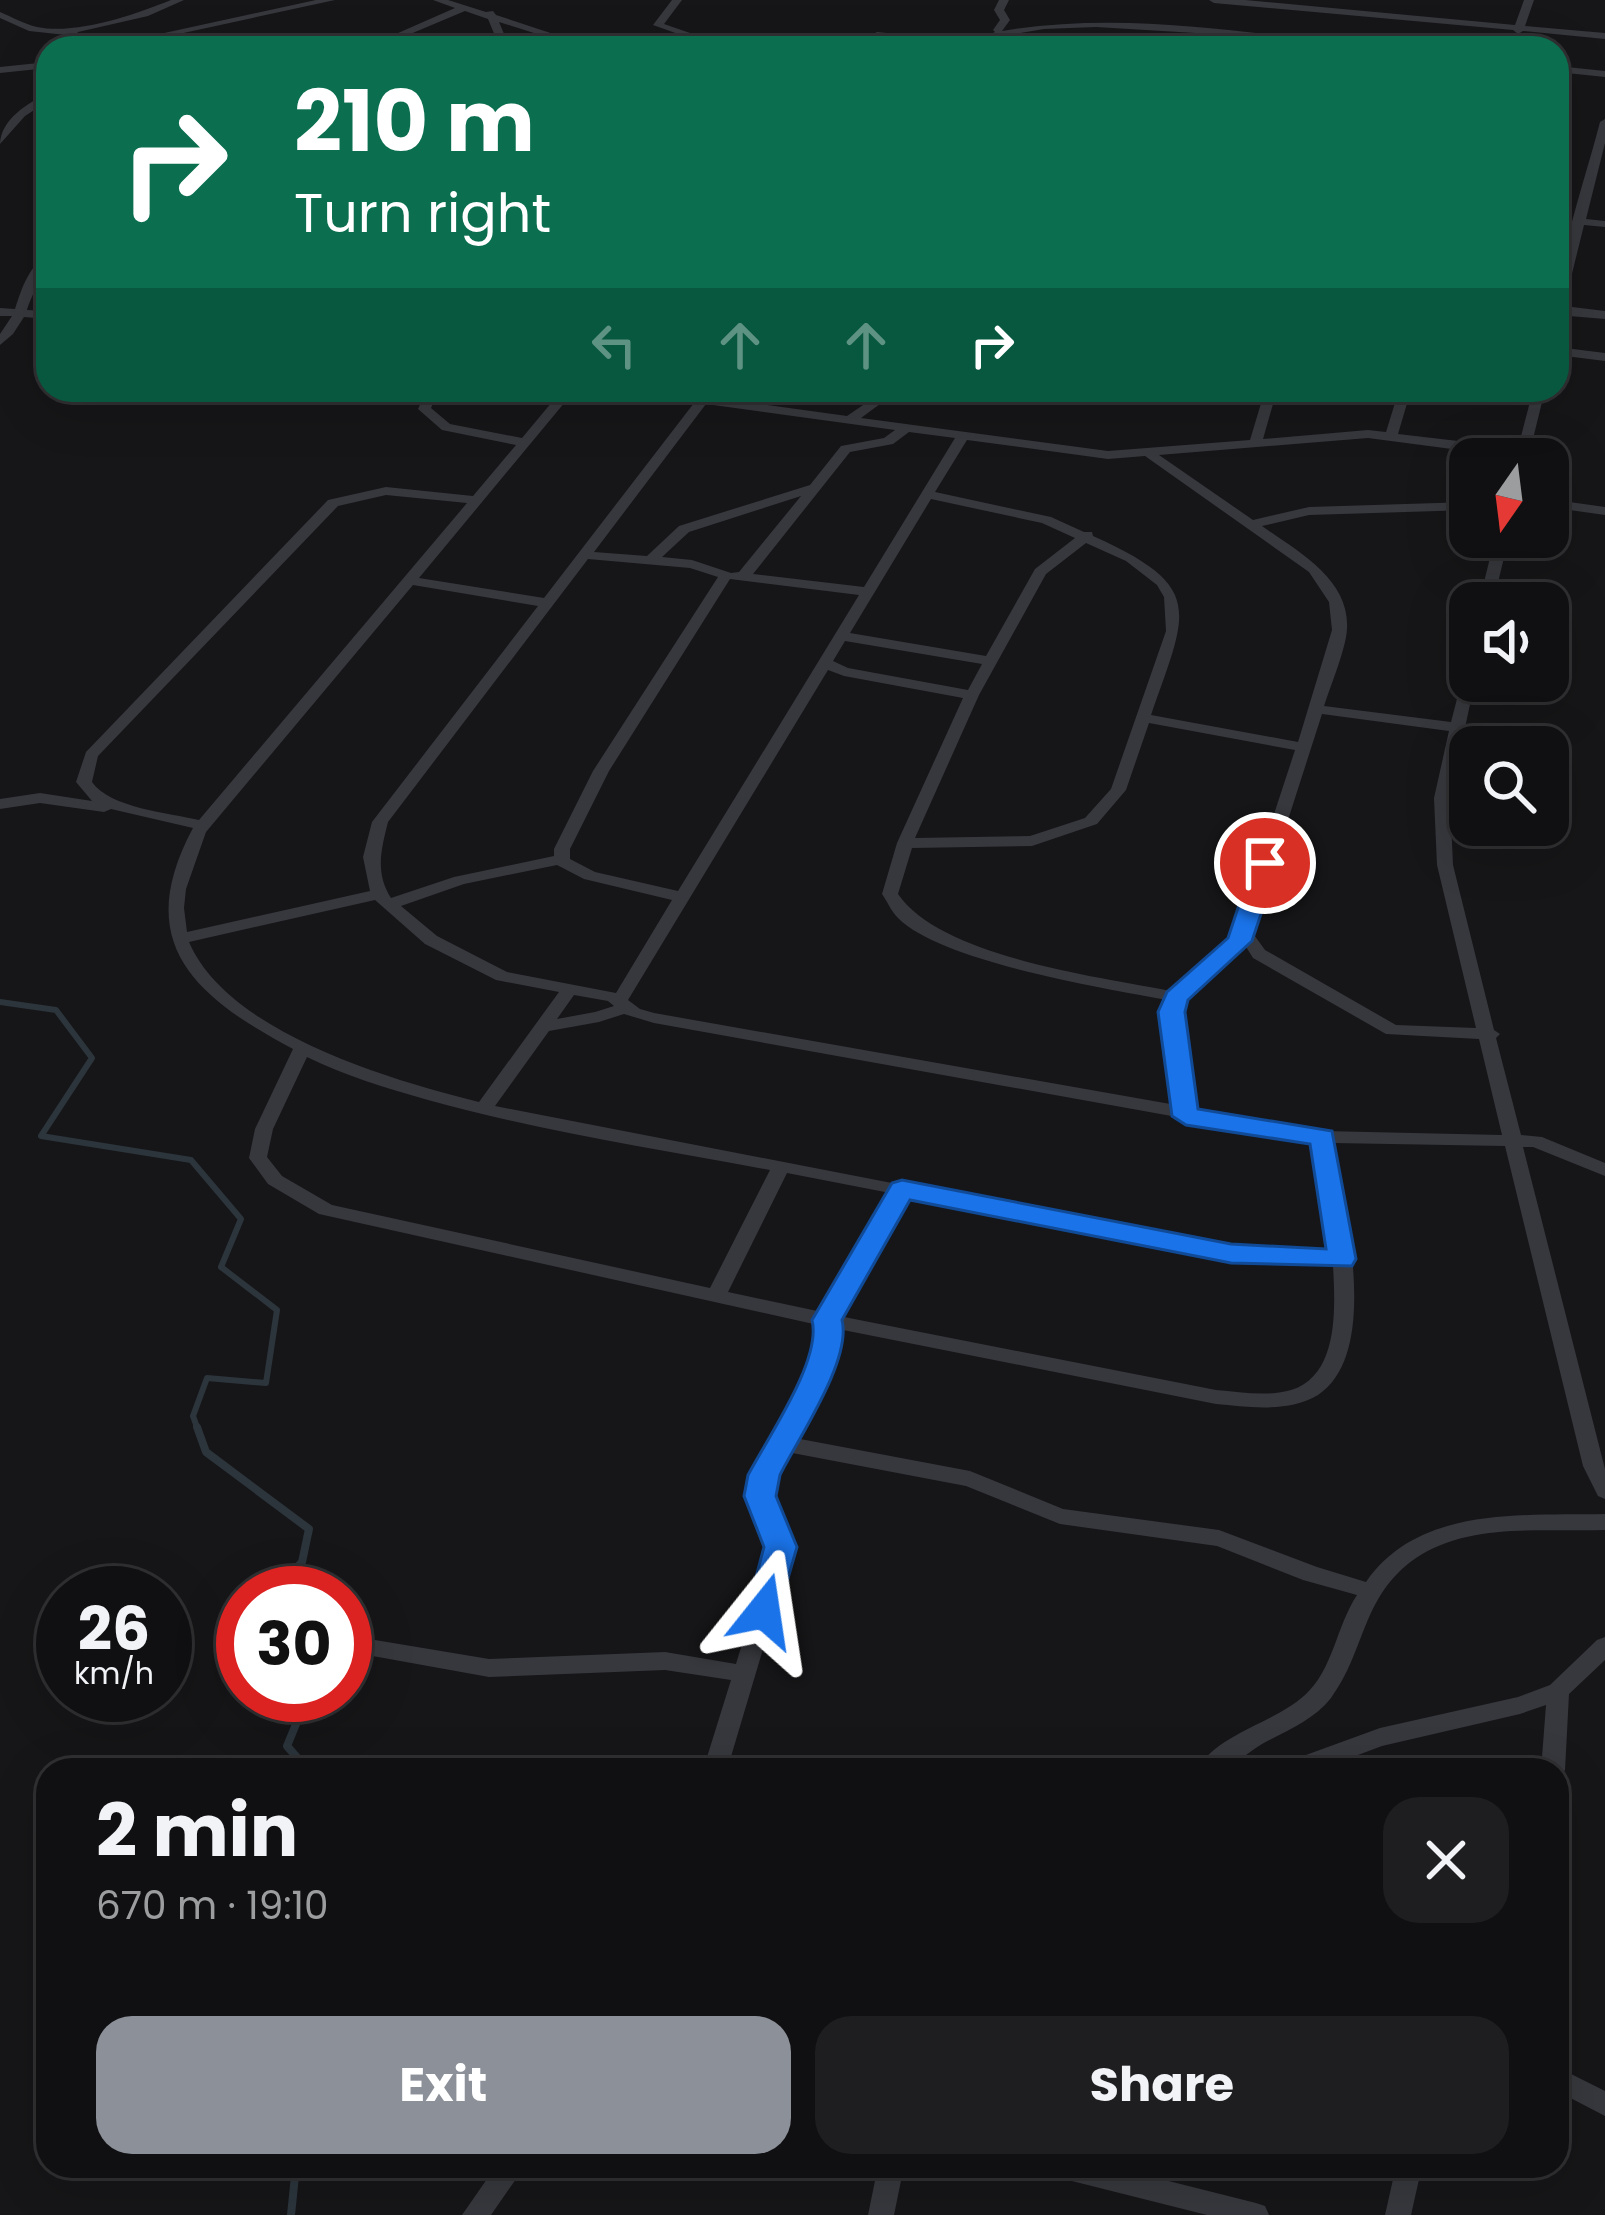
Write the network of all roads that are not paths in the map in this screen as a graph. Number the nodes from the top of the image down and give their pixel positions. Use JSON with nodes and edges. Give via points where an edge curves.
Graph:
{"nodes":[{"id":1,"x":179,"y":0,"type":"edge"},
{"id":2,"x":330,"y":0,"type":"edge"},
{"id":3,"x":438,"y":0,"type":"edge"},
{"id":4,"x":677,"y":0,"type":"edge"},
{"id":5,"x":1004,"y":0,"type":"edge"},
{"id":6,"x":1212,"y":0,"type":"edge"},
{"id":7,"x":1529,"y":0,"type":"edge"},
{"id":8,"x":467,"y":7,"type":"junction"},
{"id":9,"x":490,"y":13,"type":"junction"},
{"id":10,"x":0,"y":15,"type":"edge"},
{"id":11,"x":1004,"y":15,"type":"junction"},
{"id":12,"x":1055,"y":22,"type":"junction"},
{"id":13,"x":998,"y":30,"type":"junction"},
{"id":14,"x":1196,"y":31,"type":"junction"},
{"id":15,"x":1518,"y":31,"type":"junction"},
{"id":16,"x":70,"y":33,"type":"junction"},
{"id":17,"x":877,"y":35,"type":"dead end"},
{"id":18,"x":69,"y":36,"type":"edge"},
{"id":19,"x":157,"y":36,"type":"edge"},
{"id":20,"x":397,"y":36,"type":"edge"},
{"id":21,"x":501,"y":36,"type":"edge"},
{"id":22,"x":557,"y":36,"type":"edge"},
{"id":23,"x":686,"y":36,"type":"edge"},
{"id":24,"x":885,"y":36,"type":"edge"},
{"id":25,"x":988,"y":36,"type":"edge"},
{"id":26,"x":1234,"y":36,"type":"edge"},
{"id":27,"x":1605,"y":36,"type":"edge"},
{"id":28,"x":36,"y":66,"type":"edge"},
{"id":29,"x":0,"y":70,"type":"edge"},
{"id":30,"x":1569,"y":70,"type":"edge"},
{"id":31,"x":1605,"y":74,"type":"edge"},
{"id":32,"x":36,"y":105,"type":"edge"},
{"id":33,"x":19,"y":117,"type":"junction"},
{"id":34,"x":33,"y":118,"type":"dead end"},
{"id":35,"x":1605,"y":122,"type":"edge"},
{"id":36,"x":0,"y":141,"type":"edge"},
{"id":37,"x":1578,"y":220,"type":"junction"},
{"id":38,"x":1605,"y":224,"type":"edge"},
{"id":39,"x":1569,"y":259,"type":"edge"},
{"id":40,"x":36,"y":273,"type":"edge"},
{"id":41,"x":1569,"y":311,"type":"edge"},
{"id":42,"x":0,"y":312,"type":"edge"},
{"id":43,"x":22,"y":313,"type":"junction"},
{"id":44,"x":36,"y":314,"type":"edge"},
{"id":45,"x":1605,"y":315,"type":"edge"},
{"id":46,"x":0,"y":341,"type":"edge"},
{"id":47,"x":1569,"y":352,"type":"edge"},
{"id":48,"x":1605,"y":357,"type":"edge"},
{"id":49,"x":427,"y":402,"type":"edge"},
{"id":50,"x":559,"y":402,"type":"edge"},
{"id":51,"x":701,"y":402,"type":"edge"},
{"id":52,"x":743,"y":402,"type":"edge"},
{"id":53,"x":876,"y":402,"type":"edge"},
{"id":54,"x":1268,"y":402,"type":"edge"},
{"id":55,"x":1401,"y":402,"type":"edge"},
{"id":56,"x":1536,"y":402,"type":"edge"},
{"id":57,"x":848,"y":422,"type":"junction"},
{"id":58,"x":905,"y":429,"type":"junction"},
{"id":59,"x":1392,"y":434,"type":"junction"},
{"id":60,"x":962,"y":437,"type":"junction"},
{"id":61,"x":1527,"y":438,"type":"edge"},
{"id":62,"x":525,"y":442,"type":"junction"},
{"id":63,"x":1256,"y":442,"type":"junction"},
{"id":64,"x":1449,"y":444,"type":"edge"},
{"id":65,"x":1150,"y":454,"type":"junction"},
{"id":66,"x":813,"y":488,"type":"junction"},
{"id":67,"x":926,"y":494,"type":"junction"},
{"id":68,"x":476,"y":500,"type":"junction"},
{"id":69,"x":1569,"y":506,"type":"edge"},
{"id":70,"x":1449,"y":507,"type":"edge"},
{"id":71,"x":1605,"y":511,"type":"edge"},
{"id":72,"x":1251,"y":525,"type":"junction"},
{"id":73,"x":1087,"y":536,"type":"junction"},
{"id":74,"x":584,"y":555,"type":"junction"},
{"id":75,"x":651,"y":560,"type":"junction"},
{"id":76,"x":735,"y":576,"type":"junction"},
{"id":77,"x":408,"y":580,"type":"junction"},
{"id":78,"x":867,"y":592,"type":"junction"},
{"id":79,"x":547,"y":603,"type":"junction"},
{"id":80,"x":841,"y":637,"type":"junction"},
{"id":81,"x":991,"y":661,"type":"junction"},
{"id":82,"x":825,"y":663,"type":"junction"},
{"id":83,"x":971,"y":695,"type":"junction"},
{"id":84,"x":1314,"y":710,"type":"junction"},
{"id":85,"x":1143,"y":718,"type":"junction"},
{"id":86,"x":1449,"y":726,"type":"edge"},
{"id":87,"x":1301,"y":747,"type":"junction"},
{"id":88,"x":1449,"y":765,"type":"edge"},
{"id":89,"x":0,"y":804,"type":"edge"},
{"id":90,"x":121,"y":808,"type":"junction"},
{"id":91,"x":203,"y":826,"type":"junction"},
{"id":92,"x":905,"y":843,"type":"junction"},
{"id":93,"x":562,"y":859,"type":"junction"},
{"id":94,"x":682,"y":897,"type":"junction"},
{"id":95,"x":385,"y":899,"type":"junction"},
{"id":96,"x":1244,"y":932,"type":"junction"},
{"id":97,"x":180,"y":939,"type":"junction"},
{"id":98,"x":570,"y":989,"type":"junction"},
{"id":99,"x":1176,"y":998,"type":"junction"},
{"id":100,"x":623,"y":1004,"type":"junction"},
{"id":101,"x":544,"y":1026,"type":"junction"},
{"id":102,"x":1490,"y":1034,"type":"junction"},
{"id":103,"x":302,"y":1048,"type":"junction"},
{"id":104,"x":486,"y":1106,"type":"junction"},
{"id":105,"x":1186,"y":1116,"type":"junction"},
{"id":106,"x":1323,"y":1137,"type":"junction"},
{"id":107,"x":1516,"y":1139,"type":"junction"},
{"id":108,"x":781,"y":1166,"type":"junction"},
{"id":109,"x":1605,"y":1170,"type":"edge"},
{"id":110,"x":902,"y":1189,"type":"junction"},
{"id":111,"x":1342,"y":1259,"type":"junction"},
{"id":112,"x":717,"y":1294,"type":"junction"},
{"id":113,"x":827,"y":1320,"type":"junction"},
{"id":114,"x":781,"y":1442,"type":"junction"},
{"id":115,"x":1605,"y":1491,"type":"edge"},
{"id":116,"x":1605,"y":1522,"type":"edge"},
{"id":117,"x":1370,"y":1591,"type":"junction"},
{"id":118,"x":1605,"y":1646,"type":"edge"},
{"id":119,"x":375,"y":1649,"type":"dead end"},
{"id":120,"x":746,"y":1673,"type":"junction"},
{"id":121,"x":1558,"y":1690,"type":"junction"},
{"id":122,"x":719,"y":1758,"type":"edge"},
{"id":123,"x":1225,"y":1758,"type":"edge"},
{"id":124,"x":1324,"y":1758,"type":"edge"},
{"id":125,"x":1554,"y":1758,"type":"edge"},
{"id":126,"x":1569,"y":2084,"type":"edge"},
{"id":127,"x":1605,"y":2104,"type":"edge"},
{"id":128,"x":503,"y":2178,"type":"edge"},
{"id":129,"x":889,"y":2178,"type":"edge"},
{"id":130,"x":1108,"y":2178,"type":"edge"},
{"id":131,"x":1407,"y":2178,"type":"edge"},
{"id":132,"x":475,"y":2215,"type":"edge"},
{"id":133,"x":881,"y":2215,"type":"edge"},
{"id":134,"x":1256,"y":2215,"type":"edge"},
{"id":135,"x":1399,"y":2215,"type":"edge"}],
"edges":[{"from":1,"to":16,"type":"street"},
{"from":2,"to":19,"type":"street"},
{"from":3,"to":8,"type":"street"},
{"from":4,"to":23,"type":"street","via":[[658,25]]},
{"from":5,"to":11,"type":"street"},
{"from":6,"to":14,"type":"street"},
{"from":6,"to":15,"type":"street"},
{"from":7,"to":15,"type":"street"},
{"from":8,"to":9,"type":"street"},
{"from":8,"to":20,"type":"street"},
{"from":9,"to":21,"type":"street"},
{"from":9,"to":22,"type":"street"},
{"from":10,"to":16,"type":"street"},
{"from":11,"to":12,"type":"street"},
{"from":11,"to":13,"type":"street"},
{"from":12,"to":13,"type":"street"},
{"from":12,"to":14,"type":"street"},
{"from":13,"to":25,"type":"street"},
{"from":14,"to":26,"type":"street"},
{"from":15,"to":27,"type":"street"},
{"from":16,"to":18,"type":"street"},
{"from":17,"to":24,"type":"street"},
{"from":28,"to":29,"type":"street"},
{"from":30,"to":31,"type":"street"},
{"from":32,"to":33,"type":"street"},
{"from":33,"to":34,"type":"street"},
{"from":33,"to":36,"type":"street"},
{"from":35,"to":37,"type":"street"},
{"from":37,"to":38,"type":"street"},
{"from":37,"to":39,"type":"street"},
{"from":40,"to":43,"type":"street"},
{"from":41,"to":45,"type":"street"},
{"from":42,"to":43,"type":"street"},
{"from":43,"to":44,"type":"street"},
{"from":43,"to":46,"type":"street"},
{"from":47,"to":48,"type":"street"},
{"from":49,"to":62,"type":"street","via":[[435,421]]},
{"from":50,"to":62,"type":"street"},
{"from":51,"to":74,"type":"street"},
{"from":52,"to":57,"type":"street"},
{"from":53,"to":57,"type":"street"},
{"from":54,"to":63,"type":"street"},
{"from":55,"to":59,"type":"street"},
{"from":56,"to":61,"type":"street"},
{"from":57,"to":58,"type":"street"},
{"from":58,"to":60,"type":"street"},
{"from":58,"to":66,"type":"street","via":[[849,447]]},
{"from":59,"to":63,"type":"street"},
{"from":59,"to":64,"type":"street"},
{"from":60,"to":65,"type":"street"},
{"from":60,"to":67,"type":"street"},
{"from":62,"to":68,"type":"street"},
{"from":63,"to":65,"type":"street"},
{"from":65,"to":72,"type":"street"},
{"from":66,"to":75,"type":"street","via":[[684,529]]},
{"from":66,"to":76,"type":"street"},
{"from":67,"to":73,"type":"street"},
{"from":67,"to":78,"type":"street"},
{"from":68,"to":77,"type":"street"},
{"from":68,"to":90,"type":"street","via":[[386,491],[324,509],[91,755],[88,790]]},
{"from":69,"to":71,"type":"street"},
{"from":70,"to":72,"type":"street","via":[[1309,511]]},
{"from":72,"to":84,"type":"street","via":[[1314,568],[1336,601],[1340,629]]},
{"from":73,"to":81,"type":"street","via":[[1040,572]]},
{"from":73,"to":85,"type":"street","via":[[1132,558],[1171,597],[1173,631]]},
{"from":74,"to":75,"type":"street"},
{"from":74,"to":79,"type":"street"},
{"from":75,"to":76,"type":"street"},
{"from":76,"to":78,"type":"street"},
{"from":76,"to":93,"type":"street","via":[[601,771]]},
{"from":77,"to":79,"type":"street"},
{"from":77,"to":91,"type":"street"},
{"from":78,"to":80,"type":"street"},
{"from":79,"to":95,"type":"street","via":[[385,814],[370,872]]},
{"from":80,"to":81,"type":"street"},
{"from":80,"to":82,"type":"street"},
{"from":81,"to":83,"type":"street"},
{"from":82,"to":83,"type":"street"},
{"from":82,"to":94,"type":"street"},
{"from":83,"to":92,"type":"street"},
{"from":84,"to":86,"type":"street"},
{"from":84,"to":87,"type":"street"},
{"from":85,"to":87,"type":"street"},
{"from":85,"to":92,"type":"street","via":[[1118,790],[1091,821],[1032,842]]},
{"from":87,"to":96,"type":"street"},
{"from":88,"to":102,"type":"street","via":[[1445,865]]},
{"from":89,"to":90,"type":"street","via":[[58,798]]},
{"from":90,"to":91,"type":"street"},
{"from":91,"to":97,"type":"street","via":[[175,891]]},
{"from":92,"to":99,"type":"street","via":[[890,894],[909,921],[983,952]]},
{"from":93,"to":94,"type":"street","via":[[590,876]]},
{"from":93,"to":95,"type":"street"},
{"from":94,"to":100,"type":"street"},
{"from":95,"to":97,"type":"street"},
{"from":95,"to":98,"type":"street","via":[[430,940],[488,971]]},
{"from":96,"to":99,"type":"street"},
{"from":96,"to":102,"type":"street","via":[[1258,954],[1392,1030]]},
{"from":97,"to":103,"type":"street","via":[[206,982]]},
{"from":98,"to":100,"type":"street"},
{"from":98,"to":101,"type":"street"},
{"from":99,"to":105,"type":"street","via":[[1172,1024]]},
{"from":100,"to":101,"type":"street"},
{"from":100,"to":105,"type":"street","via":[[654,1018]]},
{"from":101,"to":104,"type":"street"},
{"from":102,"to":107,"type":"street"},
{"from":103,"to":104,"type":"street"},
{"from":103,"to":112,"type":"street","via":[[258,1148],[265,1170],[290,1191],[363,1220]]},
{"from":104,"to":108,"type":"street"},
{"from":105,"to":106,"type":"street"},
{"from":106,"to":107,"type":"street"},
{"from":106,"to":111,"type":"street"},
{"from":107,"to":109,"type":"street","via":[[1550,1144]]},
{"from":107,"to":115,"type":"street"},
{"from":108,"to":110,"type":"street"},
{"from":108,"to":112,"type":"street"},
{"from":110,"to":111,"type":"street","via":[[1231,1254]]},
{"from":110,"to":113,"type":"street"},
{"from":111,"to":113,"type":"street","via":[[1334,1364],[1316,1386],[1279,1399],[1216,1397]]},
{"from":112,"to":113,"type":"street"},
{"from":113,"to":114,"type":"street","via":[[824,1358]]},
{"from":114,"to":117,"type":"street","via":[[970,1479],[1060,1516],[1219,1538]]},
{"from":114,"to":120,"type":"street","via":[[760,1496],[780,1536],[778,1562]]},
{"from":116,"to":117,"type":"street","via":[[1451,1531],[1413,1548]]},
{"from":117,"to":123,"type":"street","via":[[1314,1701]]},
{"from":118,"to":121,"type":"street"},
{"from":119,"to":120,"type":"street","via":[[489,1668],[665,1661]]},
{"from":120,"to":122,"type":"street"},
{"from":121,"to":124,"type":"street"},
{"from":121,"to":125,"type":"street"},
{"from":126,"to":127,"type":"street"},
{"from":128,"to":132,"type":"street"},
{"from":129,"to":133,"type":"street"},
{"from":130,"to":134,"type":"street"},
{"from":131,"to":135,"type":"street"}]}
